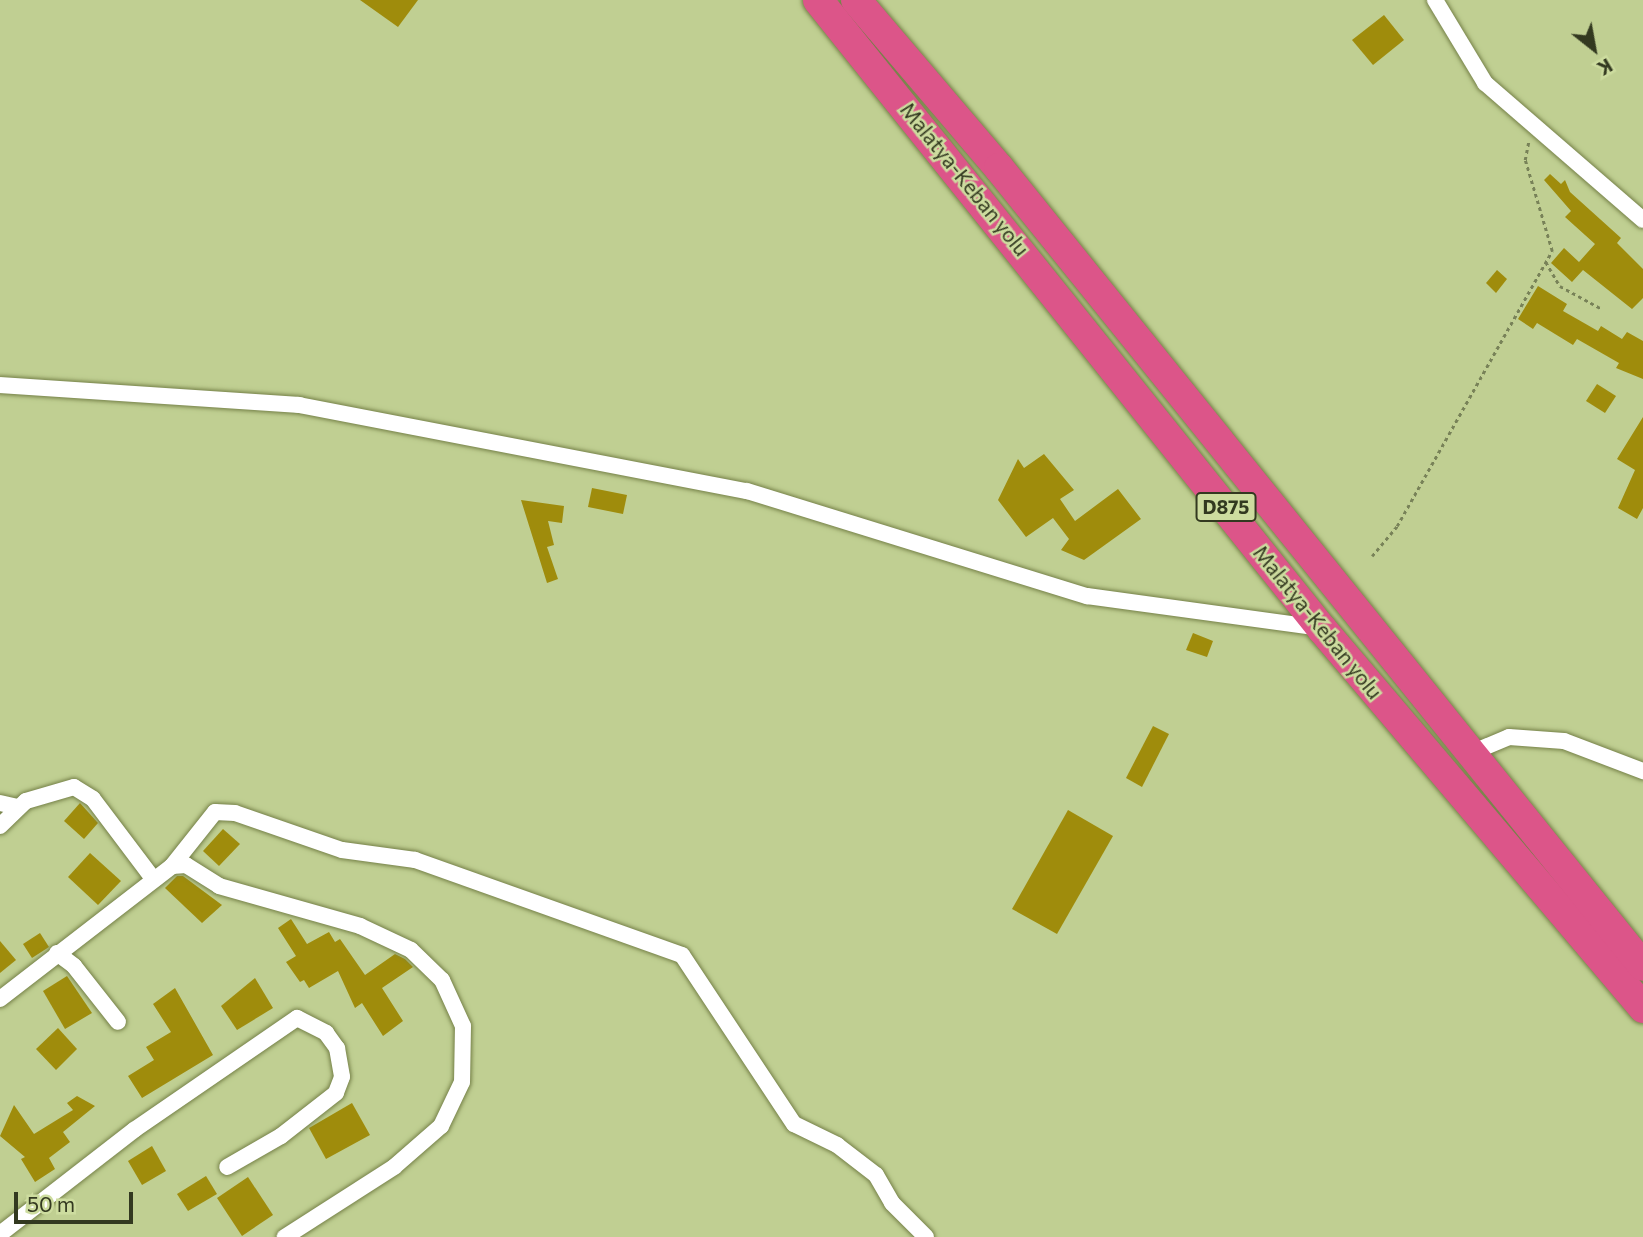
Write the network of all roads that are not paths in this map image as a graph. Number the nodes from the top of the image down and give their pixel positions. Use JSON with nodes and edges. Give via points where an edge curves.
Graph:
{"nodes":[{"id":1,"x":818,"y":0,"type":"edge"},
{"id":2,"x":856,"y":0,"type":"edge"},
{"id":3,"x":1436,"y":0,"type":"edge"},
{"id":4,"x":1643,"y":220,"type":"edge"},
{"id":5,"x":0,"y":385,"type":"edge"},
{"id":6,"x":1322,"y":629,"type":"junction"},
{"id":7,"x":1471,"y":753,"type":"junction"},
{"id":8,"x":1643,"y":771,"type":"edge"},
{"id":9,"x":0,"y":803,"type":"edge"},
{"id":10,"x":17,"y":807,"type":"junction"},
{"id":11,"x":0,"y":826,"type":"edge"},
{"id":12,"x":172,"y":866,"type":"junction"},
{"id":13,"x":154,"y":880,"type":"junction"},
{"id":14,"x":57,"y":953,"type":"junction"},
{"id":15,"x":1643,"y":965,"type":"edge"},
{"id":16,"x":0,"y":999,"type":"edge"},
{"id":17,"x":1643,"y":1008,"type":"edge"},
{"id":18,"x":118,"y":1022,"type":"dead end"},
{"id":19,"x":227,"y":1167,"type":"dead end"},
{"id":20,"x":0,"y":1234,"type":"edge"},
{"id":21,"x":285,"y":1237,"type":"edge"},
{"id":22,"x":926,"y":1237,"type":"edge"}],
"edges":[{"from":1,"to":6,"type":"highway","name":"Malatya-Keban yolu","number":"D875"},
{"from":2,"to":7,"type":"highway","name":"Malatya-Keban yolu","number":"D875","via":[[999,168]]},
{"from":3,"to":4,"type":"street","via":[[1485,83]]},
{"from":5,"to":6,"type":"street","via":[[299,405],[747,491],[1087,596]]},
{"from":6,"to":17,"type":"highway","name":"Malatya-Keban yolu","number":"D875"},
{"from":7,"to":8,"type":"street","via":[[1509,737],[1564,741]]},
{"from":7,"to":15,"type":"highway","name":"Malatya-Keban yolu","number":"D875"},
{"from":9,"to":10,"type":"street"},
{"from":10,"to":11,"type":"street"},
{"from":10,"to":13,"type":"street","via":[[53,789],[74,787],[99,806],[140,868]]},
{"from":12,"to":13,"type":"street"},
{"from":12,"to":21,"type":"street","via":[[186,864],[219,886],[360,926],[411,950],[442,980],[463,1026],[462,1082],[441,1126],[394,1167]]},
{"from":12,"to":22,"type":"street","via":[[215,812],[235,813],[342,849],[415,860],[672,949],[682,955],[794,1124],[837,1145],[876,1175],[892,1203]]},
{"from":13,"to":14,"type":"street"},
{"from":14,"to":16,"type":"street"},
{"from":14,"to":18,"type":"street","via":[[74,966]]},
{"from":19,"to":20,"type":"street","via":[[309,1117],[336,1093],[342,1077],[337,1048],[326,1033],[297,1018],[134,1130]]}]}
